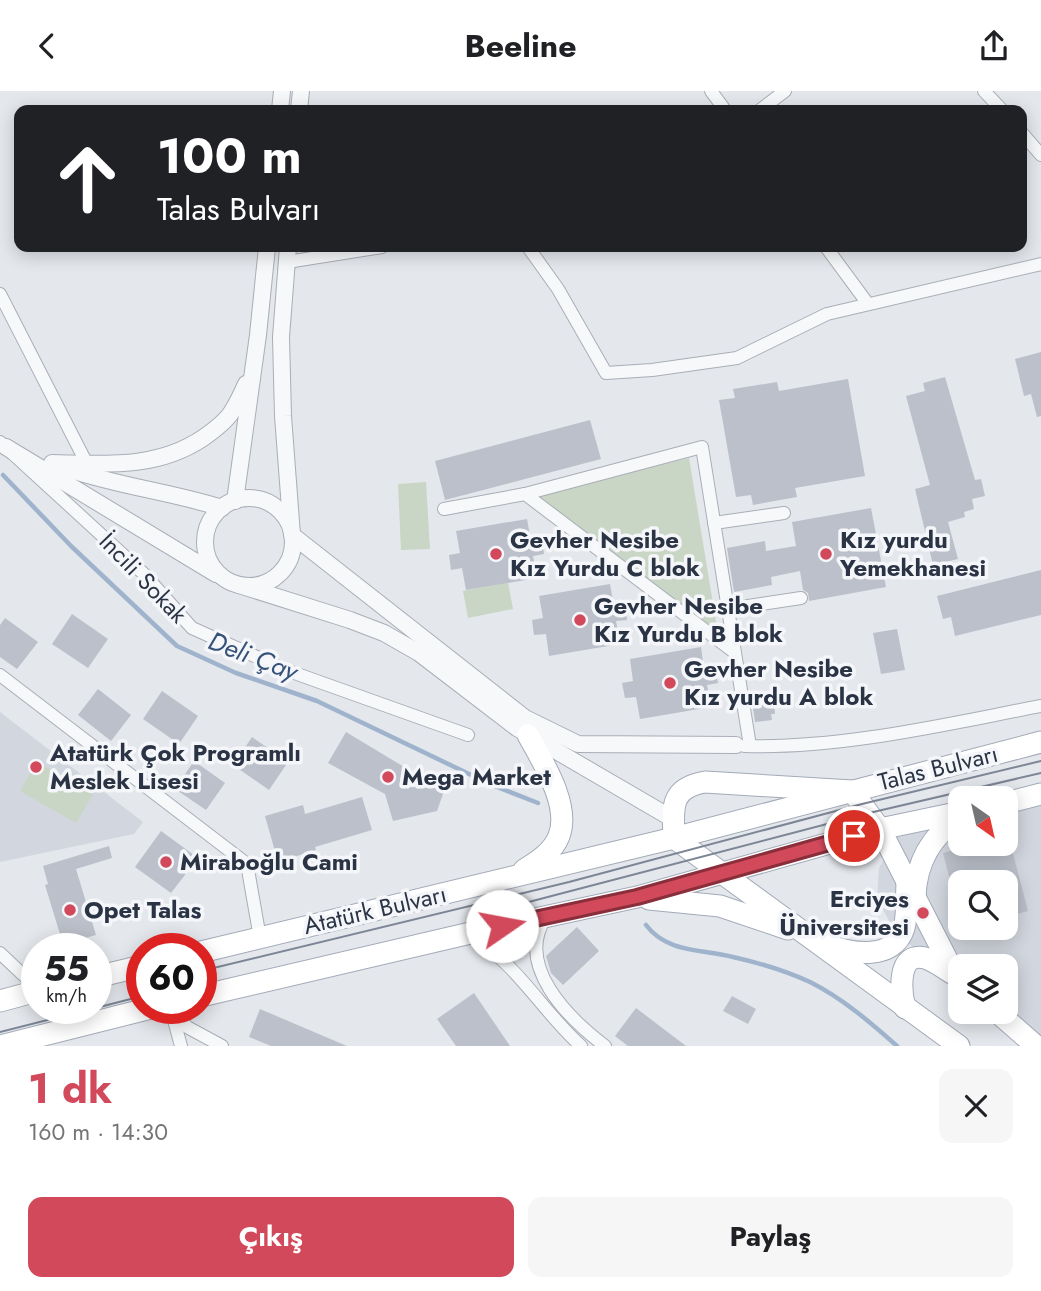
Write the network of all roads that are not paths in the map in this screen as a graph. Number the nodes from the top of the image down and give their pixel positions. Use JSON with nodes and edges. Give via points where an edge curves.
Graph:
{"nodes":[{"id":1,"x":785,"y":91,"type":"edge"},
{"id":2,"x":984,"y":91,"type":"edge"},
{"id":3,"x":767,"y":105,"type":"edge"},
{"id":4,"x":997,"y":105,"type":"edge"},
{"id":5,"x":1027,"y":139,"type":"edge"},
{"id":6,"x":1041,"y":155,"type":"edge"},
{"id":7,"x":266,"y":252,"type":"edge"},
{"id":8,"x":314,"y":252,"type":"edge"},
{"id":9,"x":532,"y":252,"type":"edge"},
{"id":10,"x":830,"y":252,"type":"edge"},
{"id":11,"x":287,"y":254,"type":"edge"},
{"id":12,"x":1041,"y":264,"type":"edge"},
{"id":13,"x":0,"y":295,"type":"edge"},
{"id":14,"x":869,"y":304,"type":"junction"},
{"id":15,"x":252,"y":373,"type":"junction"},
{"id":16,"x":2,"y":448,"type":"edge"},
{"id":17,"x":52,"y":463,"type":"junction"},
{"id":18,"x":87,"y":464,"type":"junction"},
{"id":19,"x":526,"y":494,"type":"junction"},
{"id":20,"x":228,"y":504,"type":"junction"},
{"id":21,"x":444,"y":509,"type":"dead end"},
{"id":22,"x":784,"y":513,"type":"dead end"},
{"id":23,"x":714,"y":523,"type":"junction"},
{"id":24,"x":292,"y":535,"type":"junction"},
{"id":25,"x":233,"y":583,"type":"junction"},
{"id":26,"x":801,"y":598,"type":"dead end"},
{"id":27,"x":728,"y":610,"type":"junction"},
{"id":28,"x":734,"y":652,"type":"junction"},
{"id":29,"x":0,"y":675,"type":"edge"},
{"id":30,"x":1041,"y":706,"type":"edge"},
{"id":31,"x":528,"y":734,"type":"junction"},
{"id":32,"x":468,"y":735,"type":"dead end"},
{"id":33,"x":1041,"y":742,"type":"edge"},
{"id":34,"x":743,"y":746,"type":"junction"},
{"id":35,"x":852,"y":790,"type":"junction"},
{"id":36,"x":1041,"y":794,"type":"edge"},
{"id":37,"x":1018,"y":800,"type":"edge"},
{"id":38,"x":948,"y":816,"type":"edge"},
{"id":39,"x":753,"y":817,"type":"joint"},
{"id":40,"x":948,"y":825,"type":"edge"},
{"id":41,"x":674,"y":828,"type":"junction"},
{"id":42,"x":880,"y":829,"type":"junction"},
{"id":43,"x":722,"y":873,"type":"junction"},
{"id":44,"x":516,"y":876,"type":"junction"},
{"id":45,"x":911,"y":888,"type":"junction"},
{"id":46,"x":637,"y":897,"type":"junction"},
{"id":47,"x":546,"y":917,"type":"junction"},
{"id":48,"x":466,"y":934,"type":"junction"},
{"id":49,"x":809,"y":936,"type":"junction"},
{"id":50,"x":260,"y":937,"type":"junction"},
{"id":51,"x":217,"y":948,"type":"edge"},
{"id":52,"x":0,"y":954,"type":"edge"},
{"id":53,"x":948,"y":959,"type":"edge"},
{"id":54,"x":948,"y":972,"type":"edge"},
{"id":55,"x":21,"y":974,"type":"edge"},
{"id":56,"x":217,"y":992,"type":"edge"},
{"id":57,"x":21,"y":995,"type":"edge"},
{"id":58,"x":0,"y":1001,"type":"edge"},
{"id":59,"x":905,"y":1007,"type":"junction"},
{"id":60,"x":126,"y":1014,"type":"edge"},
{"id":61,"x":175,"y":1024,"type":"edge"},
{"id":62,"x":184,"y":1024,"type":"edge"},
{"id":63,"x":1010,"y":1024,"type":"edge"},
{"id":64,"x":0,"y":1046,"type":"edge"},
{"id":65,"x":181,"y":1046,"type":"edge"},
{"id":66,"x":222,"y":1046,"type":"edge"},
{"id":67,"x":581,"y":1046,"type":"edge"},
{"id":68,"x":605,"y":1046,"type":"edge"},
{"id":69,"x":959,"y":1046,"type":"edge"},
{"id":70,"x":1035,"y":1046,"type":"edge"}],
"edges":[{"from":1,"to":3,"type":"street"},
{"from":2,"to":4,"type":"street"},
{"from":5,"to":6,"type":"street"},
{"from":7,"to":15,"type":"street"},
{"from":8,"to":11,"type":"street"},
{"from":9,"to":14,"type":"street","via":[[606,373],[737,358],[827,314]]},
{"from":10,"to":14,"type":"street"},
{"from":11,"to":24,"type":"street","via":[[281,337]]},
{"from":12,"to":14,"type":"street"},
{"from":13,"to":18,"type":"street"},
{"from":15,"to":18,"type":"street","via":[[231,414],[183,451],[152,460]]},
{"from":15,"to":20,"type":"street"},
{"from":16,"to":17,"type":"street"},
{"from":16,"to":25,"type":"street"},
{"from":16,"to":32,"type":"street","name":"İncili Sokak","via":[[144,574],[192,628],[286,670]]},
{"from":17,"to":18,"type":"street"},
{"from":17,"to":20,"type":"street","via":[[127,485]]},
{"from":19,"to":21,"type":"street"},
{"from":19,"to":23,"type":"street","via":[[702,447]]},
{"from":19,"to":28,"type":"street"},
{"from":20,"to":24,"type":"street","via":[[250,498],[265,501],[283,515]]},
{"from":20,"to":25,"type":"street","via":[[212,519],[205,546],[216,571]]},
{"from":22,"to":23,"type":"street"},
{"from":23,"to":27,"type":"street"},
{"from":24,"to":25,"type":"street","via":[[292,550],[278,575],[253,586]]},
{"from":24,"to":34,"type":"street","via":[[525,718],[578,744]]},
{"from":25,"to":31,"type":"street","via":[[384,633],[419,653]]},
{"from":26,"to":27,"type":"street"},
{"from":27,"to":28,"type":"street"},
{"from":28,"to":34,"type":"street"},
{"from":29,"to":50,"type":"street","via":[[247,864]]},
{"from":30,"to":34,"type":"street","via":[[850,740]]},
{"from":31,"to":41,"type":"street"},
{"from":31,"to":44,"type":"main road","via":[[556,787],[561,810],[559,836],[544,857]]},
{"from":33,"to":35,"type":"main road","name":"Talas Bulvarı"},
{"from":35,"to":39,"type":"main road","name":"Talas Bulvarı"},
{"from":35,"to":41,"type":"main road","via":[[705,782],[688,787],[677,797]]},
{"from":35,"to":42,"type":"main road"},
{"from":36,"to":37,"type":"main road","name":"Talas Bulvarı"},
{"from":38,"to":42,"type":"main road","name":"Talas Bulvarı"},
{"from":39,"to":41,"type":"main road","name":"Atatürk Bulvarı"},
{"from":40,"to":45,"type":"main road","via":[[925,852]]},
{"from":41,"to":43,"type":"main road"},
{"from":41,"to":44,"type":"main road","name":"Atatürk Bulvarı"},
{"from":42,"to":43,"type":"main road","name":"Talas Bulvarı"},
{"from":42,"to":45,"type":"main road"},
{"from":43,"to":46,"type":"main road","name":"Atatürk Bulvarı"},
{"from":43,"to":49,"type":"main road"},
{"from":44,"to":50,"type":"main road","name":"Atatürk Bulvarı"},
{"from":45,"to":49,"type":"main road","via":[[905,925],[888,947],[854,953]]},
{"from":45,"to":53,"type":"main road"},
{"from":46,"to":47,"type":"main road","name":"Atatürk Bulvarı"},
{"from":46,"to":49,"type":"main road","via":[[720,906]]},
{"from":47,"to":48,"type":"main road","name":"Atatürk Bulvarı"},
{"from":47,"to":68,"type":"street","via":[[535,945],[540,970],[569,1013]]},
{"from":48,"to":56,"type":"main road","name":"Atatürk Bulvarı"},
{"from":48,"to":67,"type":"street","via":[[506,961]]},
{"from":49,"to":59,"type":"main road"},
{"from":50,"to":51,"type":"main road","name":"Atatürk Bulvarı"},
{"from":52,"to":55,"type":"street"},
{"from":54,"to":59,"type":"main road","via":[[925,958],[912,961],[901,975]]},
{"from":57,"to":58,"type":"main road"},
{"from":59,"to":69,"type":"main road"},
{"from":60,"to":64,"type":"main road"},
{"from":61,"to":65,"type":"street"},
{"from":62,"to":66,"type":"street"},
{"from":63,"to":70,"type":"main road"}]}
